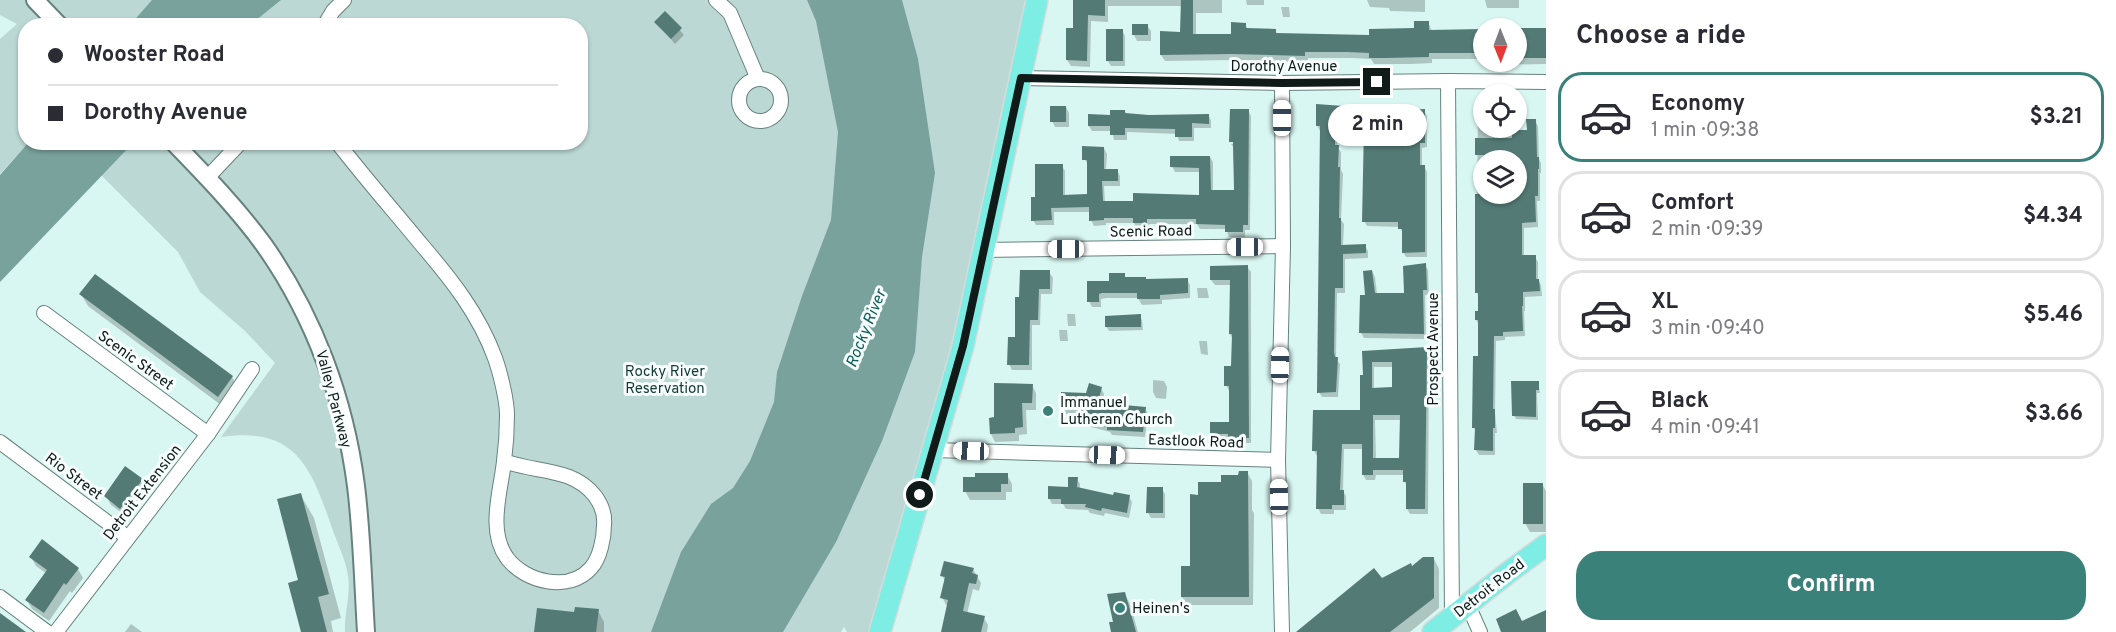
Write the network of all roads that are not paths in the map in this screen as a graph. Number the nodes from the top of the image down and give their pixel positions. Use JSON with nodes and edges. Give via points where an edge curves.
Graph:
{"nodes":[{"id":1,"x":35,"y":0,"type":"edge"},
{"id":2,"x":344,"y":0,"type":"edge"},
{"id":3,"x":716,"y":0,"type":"edge"},
{"id":4,"x":1038,"y":0,"type":"edge"},
{"id":5,"x":53,"y":18,"type":"edge"},
{"id":6,"x":329,"y":18,"type":"edge"},
{"id":7,"x":1021,"y":78,"type":"junction"},
{"id":8,"x":758,"y":79,"type":"dead end"},
{"id":9,"x":1448,"y":81,"type":"junction"},
{"id":10,"x":1546,"y":82,"type":"edge"},
{"id":11,"x":1282,"y":83,"type":"junction"},
{"id":12,"x":181,"y":150,"type":"edge"},
{"id":13,"x":233,"y":150,"type":"edge"},
{"id":14,"x":344,"y":150,"type":"edge"},
{"id":15,"x":207,"y":178,"type":"junction"},
{"id":16,"x":1283,"y":246,"type":"junction"},
{"id":17,"x":984,"y":250,"type":"junction"},
{"id":18,"x":44,"y":313,"type":"dead end"},
{"id":19,"x":252,"y":369,"type":"dead end"},
{"id":20,"x":208,"y":434,"type":"junction"},
{"id":21,"x":0,"y":442,"type":"edge"},
{"id":22,"x":933,"y":450,"type":"junction"},
{"id":23,"x":1278,"y":460,"type":"junction"},
{"id":24,"x":504,"y":461,"type":"junction"},
{"id":25,"x":127,"y":537,"type":"junction"},
{"id":26,"x":1546,"y":545,"type":"edge"},
{"id":27,"x":0,"y":597,"type":"edge"},
{"id":28,"x":1460,"y":611,"type":"junction"},
{"id":29,"x":47,"y":632,"type":"edge"},
{"id":30,"x":56,"y":632,"type":"edge"},
{"id":31,"x":366,"y":632,"type":"edge"},
{"id":32,"x":880,"y":632,"type":"edge"},
{"id":33,"x":1282,"y":632,"type":"edge"},
{"id":34,"x":1433,"y":632,"type":"edge"},
{"id":35,"x":1480,"y":632,"type":"edge"}],
"edges":[{"from":1,"to":5,"type":"street"},
{"from":2,"to":6,"type":"street"},
{"from":3,"to":8,"type":"street","via":[[730,13]]},
{"from":4,"to":7,"type":"main road"},
{"from":7,"to":11,"type":"street","name":"Dorothy Avenue"},
{"from":7,"to":17,"type":"main road"},
{"from":9,"to":10,"type":"street","name":"Dorothy Avenue"},
{"from":9,"to":11,"type":"street","name":"Dorothy Avenue"},
{"from":9,"to":28,"type":"street","name":"Prospect Avenue"},
{"from":11,"to":16,"type":"street"},
{"from":12,"to":15,"type":"street","name":"Valley Parkway"},
{"from":13,"to":15,"type":"street"},
{"from":14,"to":24,"type":"street","via":[[473,310],[495,358],[508,413]]},
{"from":15,"to":31,"type":"street","name":"Valley Parkway","via":[[245,220],[283,274],[318,342],[344,426],[356,485]]},
{"from":16,"to":17,"type":"street","name":"Scenic Road"},
{"from":16,"to":23,"type":"street"},
{"from":17,"to":22,"type":"main road","via":[[963,346]]},
{"from":18,"to":20,"type":"street","name":"Scenic Street"},
{"from":19,"to":20,"type":"street","name":"Detroit Extension"},
{"from":20,"to":25,"type":"street","name":"Detroit Extension"},
{"from":21,"to":25,"type":"street","name":"Rio Street"},
{"from":22,"to":23,"type":"street","name":"Eastlook Road"},
{"from":22,"to":32,"type":"main road"},
{"from":23,"to":33,"type":"street"},
{"from":24,"to":24,"type":"street","via":[[496,518],[506,557],[536,579],[576,579],[591,568],[598,555],[605,519],[600,502],[588,486],[568,476]]},
{"from":25,"to":30,"type":"street","name":"Detroit Extension"},
{"from":26,"to":28,"type":"main road","name":"Detroit Road"},
{"from":27,"to":29,"type":"street"},
{"from":28,"to":34,"type":"main road","name":"Detroit Road"},
{"from":28,"to":35,"type":"street"}]}
